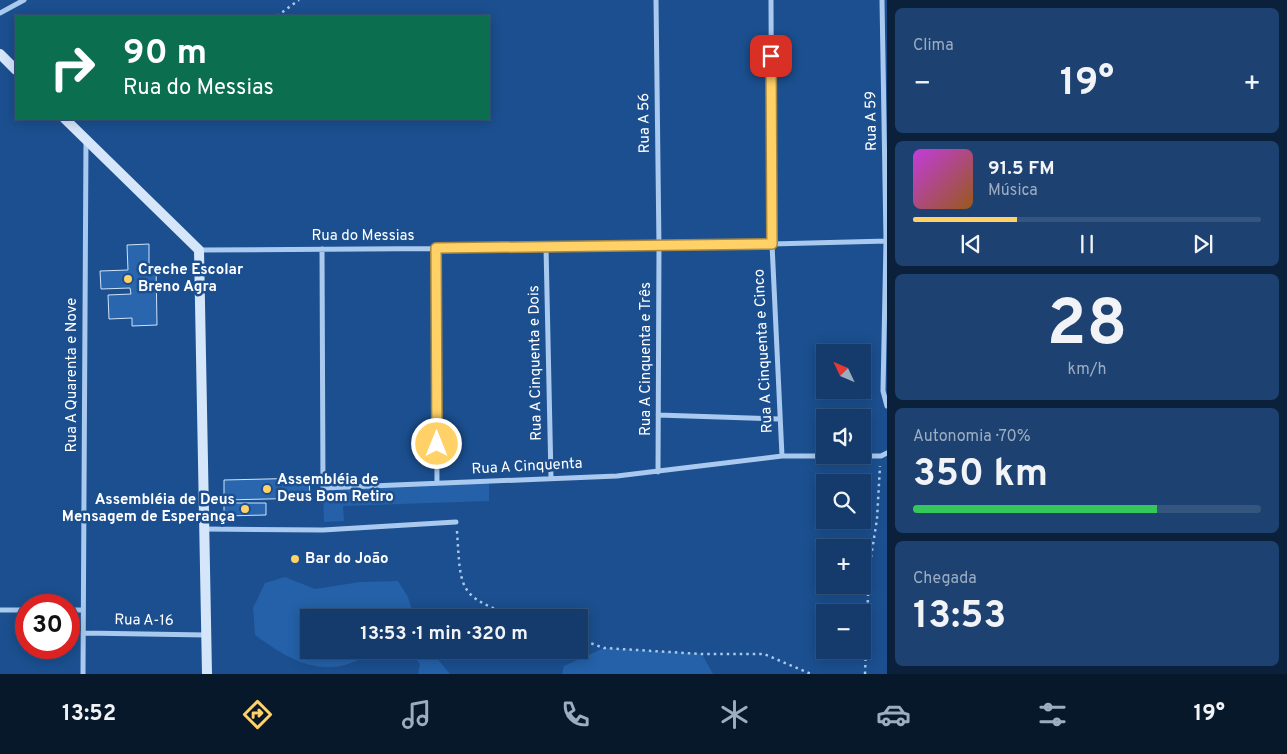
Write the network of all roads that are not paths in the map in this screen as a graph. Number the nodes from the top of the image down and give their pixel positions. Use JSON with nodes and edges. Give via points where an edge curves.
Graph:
{"nodes":[{"id":1,"x":24,"y":0,"type":"edge"},
{"id":2,"x":656,"y":0,"type":"edge"},
{"id":3,"x":771,"y":0,"type":"edge"},
{"id":4,"x":882,"y":0,"type":"edge"},
{"id":5,"x":0,"y":13,"type":"edge"},
{"id":6,"x":0,"y":54,"type":"edge"},
{"id":7,"x":15,"y":69,"type":"edge"},
{"id":8,"x":66,"y":120,"type":"edge"},
{"id":9,"x":86,"y":140,"type":"junction"},
{"id":10,"x":887,"y":241,"type":"edge"},
{"id":11,"x":772,"y":244,"type":"junction"},
{"id":12,"x":546,"y":247,"type":"junction"},
{"id":13,"x":659,"y":247,"type":"junction"},
{"id":14,"x":436,"y":248,"type":"junction"},
{"id":15,"x":322,"y":249,"type":"junction"},
{"id":16,"x":199,"y":250,"type":"junction"},
{"id":17,"x":887,"y":406,"type":"edge"},
{"id":18,"x":658,"y":415,"type":"junction"},
{"id":19,"x":780,"y":420,"type":"junction"},
{"id":20,"x":887,"y":452,"type":"edge"},
{"id":21,"x":782,"y":456,"type":"junction"},
{"id":22,"x":658,"y":472,"type":"junction"},
{"id":23,"x":551,"y":478,"type":"junction"},
{"id":24,"x":437,"y":483,"type":"junction"},
{"id":25,"x":456,"y":522,"type":"road end"},
{"id":26,"x":204,"y":529,"type":"junction"},
{"id":27,"x":0,"y":610,"type":"edge"},
{"id":28,"x":15,"y":610,"type":"edge"},
{"id":29,"x":82,"y":610,"type":"joint"},
{"id":30,"x":83,"y":633,"type":"junction"},
{"id":31,"x":206,"y":635,"type":"junction"},
{"id":32,"x":83,"y":674,"type":"edge"},
{"id":33,"x":207,"y":674,"type":"edge"}],
"edges":[{"from":1,"to":5,"type":"street"},
{"from":2,"to":13,"type":"street","name":"Rua A 56"},
{"from":3,"to":11,"type":"street","name":"Rua A Cinquenta e Cinco"},
{"from":4,"to":10,"type":"street","name":"Rua A 59"},
{"from":6,"to":7,"type":"street"},
{"from":8,"to":9,"type":"street"},
{"from":9,"to":16,"type":"street"},
{"from":9,"to":29,"type":"street","name":"Rua A Quarenta e Nove"},
{"from":10,"to":11,"type":"street","name":"Rua do Messias"},
{"from":10,"to":17,"type":"street","name":"Rua A 59","via":[[883,392]]},
{"from":11,"to":13,"type":"street","name":"Rua do Messias"},
{"from":11,"to":19,"type":"street","name":"Rua A Cinquenta e Cinco"},
{"from":12,"to":13,"type":"street","name":"Rua do Messias"},
{"from":12,"to":14,"type":"street","name":"Rua do Messias"},
{"from":12,"to":23,"type":"street","name":"Rua A Cinquenta e Dois"},
{"from":13,"to":18,"type":"street","name":"Rua A Cinquenta e Três"},
{"from":14,"to":15,"type":"street","name":"Rua do Messias"},
{"from":14,"to":24,"type":"street"},
{"from":15,"to":16,"type":"street","name":"Rua do Messias"},
{"from":15,"to":24,"type":"street","name":"Rua A Cinquenta","via":[[323,488]]},
{"from":16,"to":26,"type":"street"},
{"from":18,"to":19,"type":"street"},
{"from":18,"to":22,"type":"street","name":"Rua A Cinquenta e Três"},
{"from":19,"to":21,"type":"street","name":"Rua A Cinquenta e Cinco"},
{"from":20,"to":21,"type":"street","name":"Rua A Cinquenta","via":[[881,456]]},
{"from":21,"to":22,"type":"street","name":"Rua A Cinquenta"},
{"from":22,"to":23,"type":"street","name":"Rua A Cinquenta"},
{"from":23,"to":24,"type":"street","name":"Rua A Cinquenta"},
{"from":25,"to":26,"type":"street","via":[[323,530]]},
{"from":26,"to":31,"type":"street"},
{"from":27,"to":28,"type":"street"},
{"from":29,"to":30,"type":"street","name":"Rua A Quarenta e Nove"},
{"from":30,"to":31,"type":"street","name":"Rua A-16"},
{"from":30,"to":32,"type":"street","name":"Rua A Quarenta e Nove"},
{"from":31,"to":33,"type":"street"}]}
